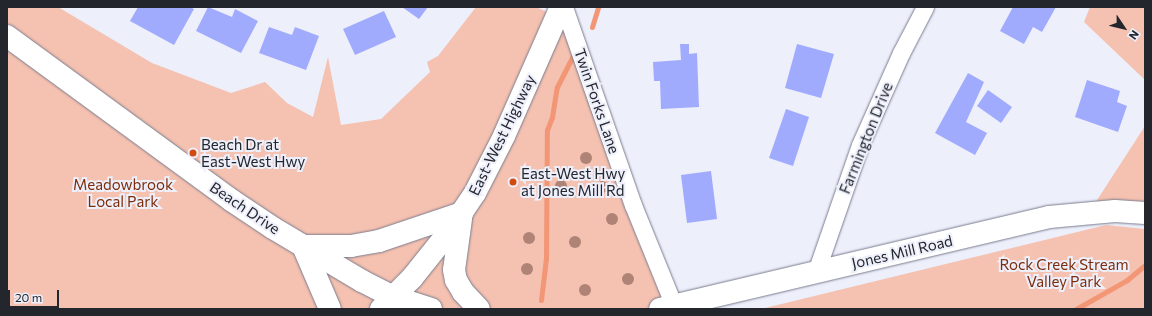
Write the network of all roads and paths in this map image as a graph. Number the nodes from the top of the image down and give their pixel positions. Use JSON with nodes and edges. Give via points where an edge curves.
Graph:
{"nodes":[{"id":1,"x":561,"y":7,"type":"edge"},
{"id":2,"x":564,"y":7,"type":"edge"},
{"id":3,"x":925,"y":7,"type":"edge"},
{"id":4,"x":7,"y":36,"type":"edge"},
{"id":5,"x":462,"y":213,"type":"junction"},
{"id":6,"x":1145,"y":213,"type":"edge"},
{"id":7,"x":303,"y":246,"type":"junction"},
{"id":8,"x":816,"y":272,"type":"junction"},
{"id":9,"x":387,"y":303,"type":"edge"},
{"id":10,"x":667,"y":308,"type":"edge"},
{"id":11,"x":330,"y":309,"type":"edge"},
{"id":12,"x":431,"y":309,"type":"edge"},
{"id":13,"x":479,"y":309,"type":"edge"}],
"edges":[{"from":1,"to":5,"type":"main road","name":"East-West Highway","via":[[488,169]]},
{"from":2,"to":10,"type":"street","name":"Twin Forks Lane"},
{"from":3,"to":8,"type":"street","name":"Farmington Drive","via":[[901,53],[860,145]]},
{"from":4,"to":7,"type":"main road","name":"Beach Drive","via":[[231,200]]},
{"from":5,"to":7,"type":"main road","via":[[379,241],[351,246]]},
{"from":5,"to":9,"type":"main road","name":"East-West Highway"},
{"from":5,"to":13,"type":"main road","via":[[454,270],[463,292]]},
{"from":6,"to":8,"type":"main road","name":"Jones Mill Road","via":[[1115,212],[1050,217]]},
{"from":7,"to":9,"type":"main road","name":"Beach Drive"},
{"from":7,"to":11,"type":"main road"},
{"from":8,"to":10,"type":"main road","name":"Jones Mill Road"},
{"from":9,"to":12,"type":"main road"}]}
